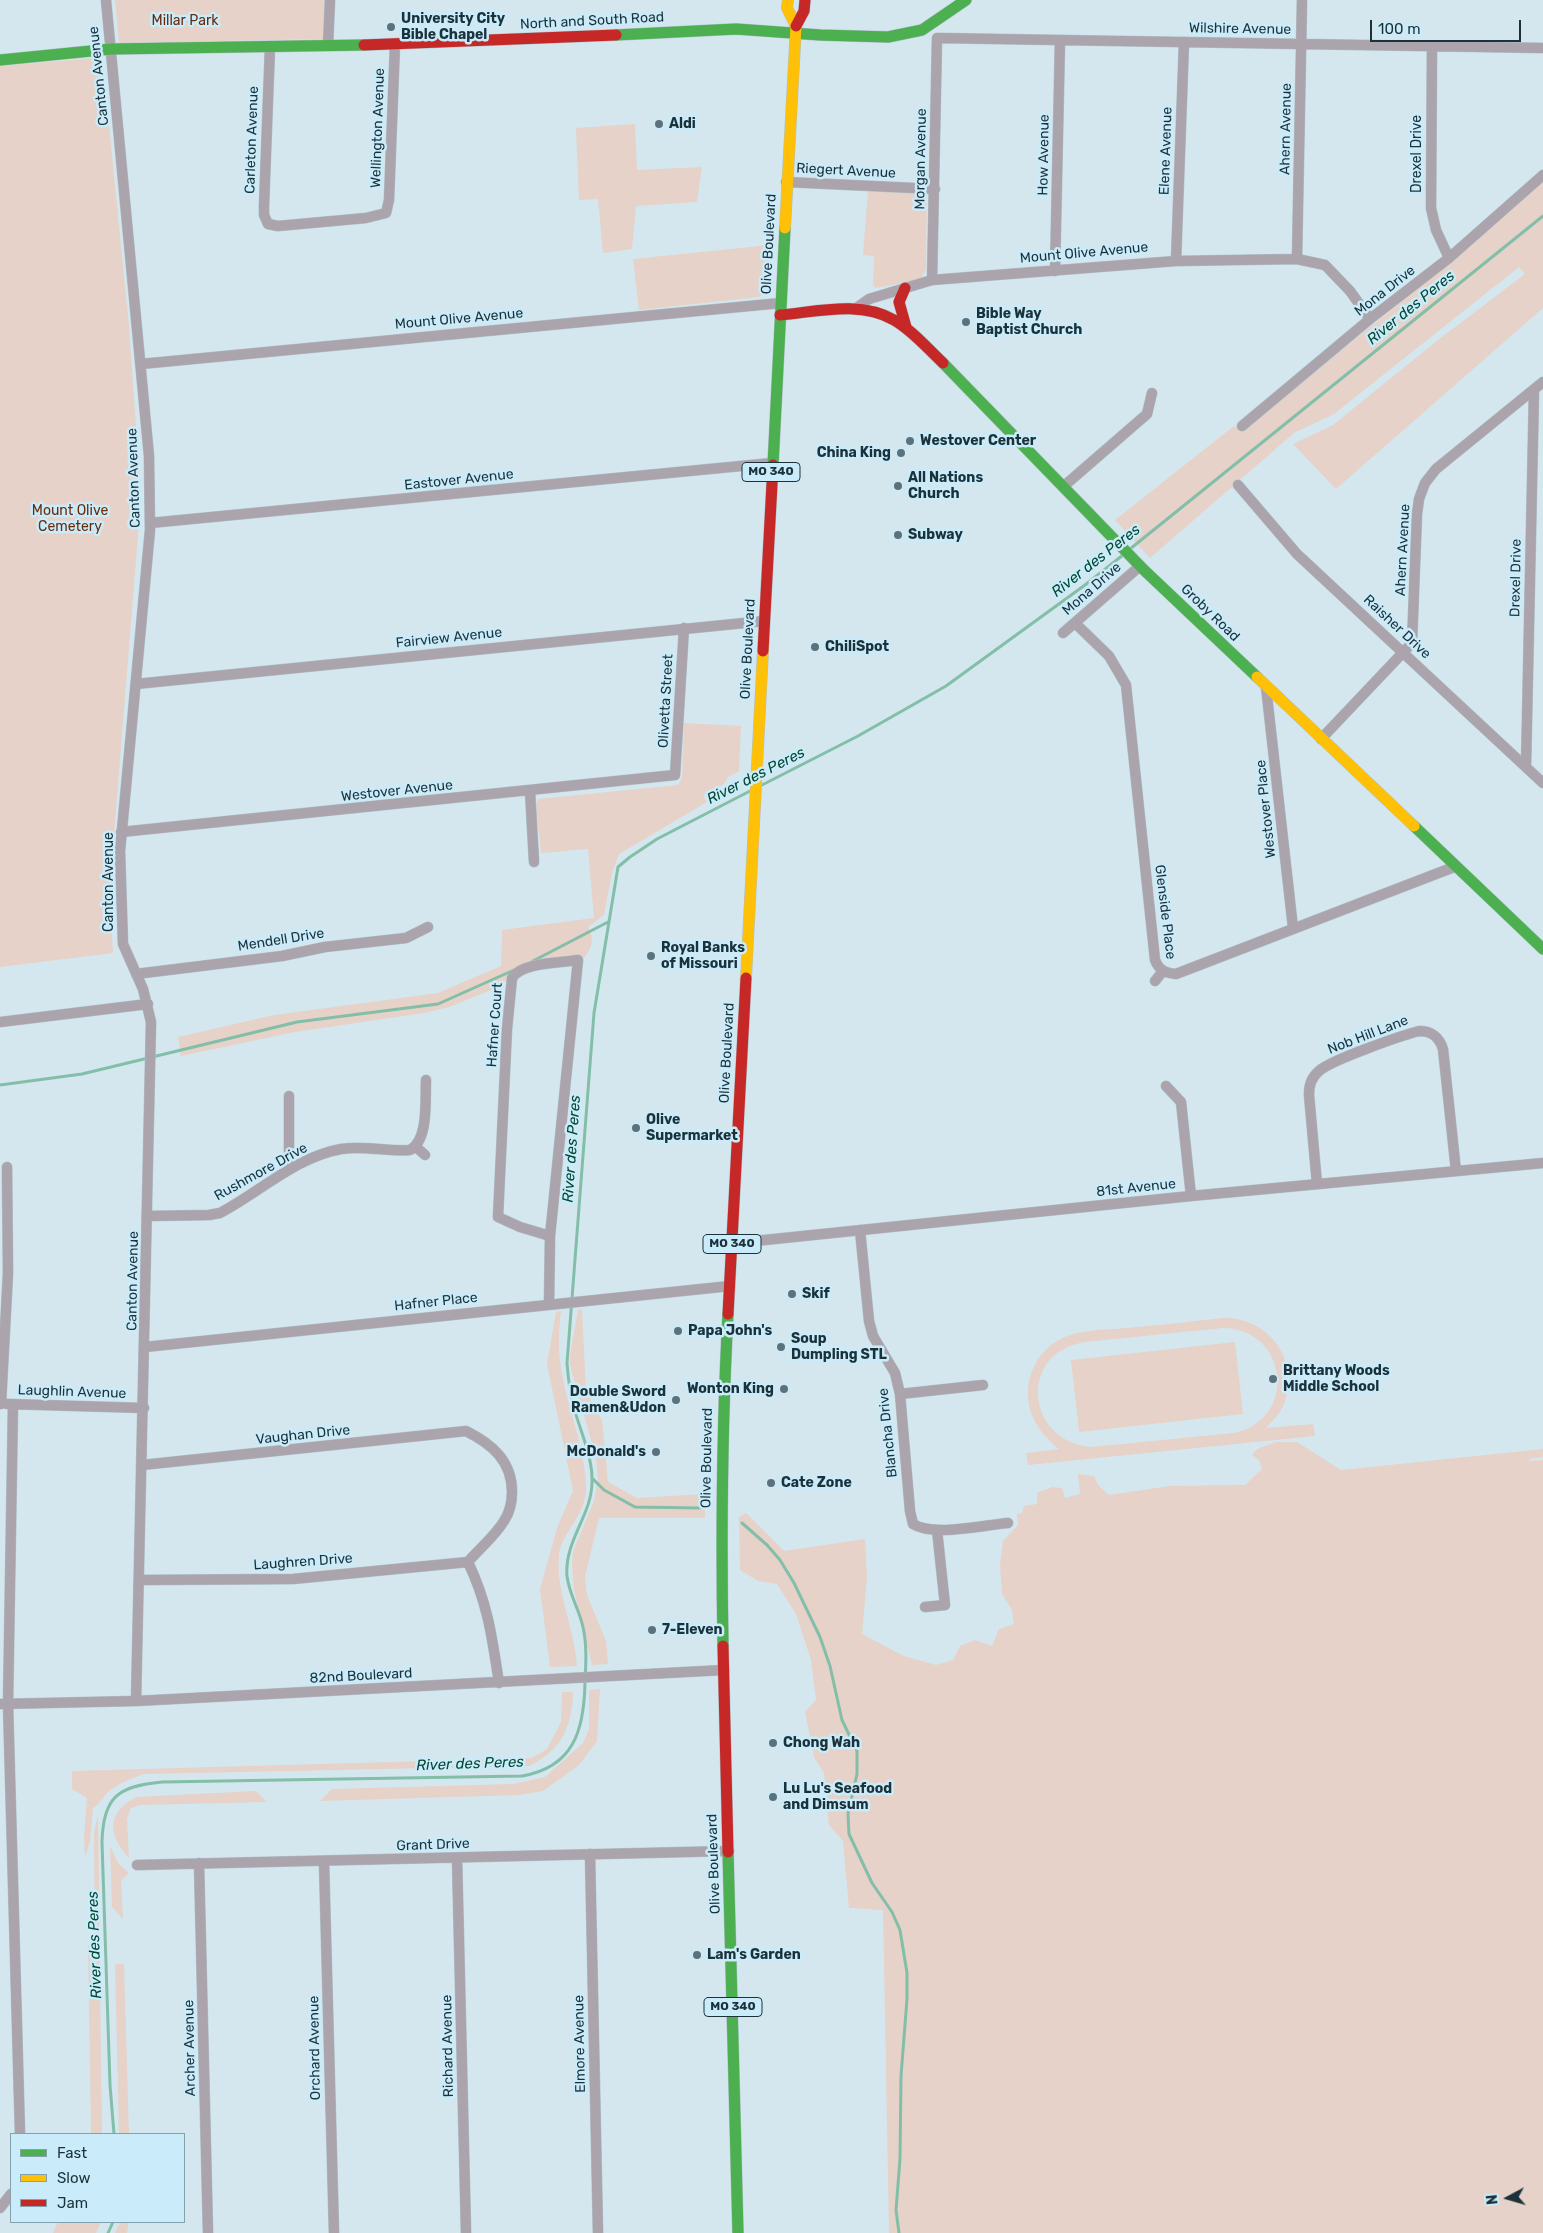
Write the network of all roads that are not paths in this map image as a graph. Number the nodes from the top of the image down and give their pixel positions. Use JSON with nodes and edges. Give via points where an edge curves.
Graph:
{"nodes":[{"id":1,"x":106,"y":0,"type":"edge"},
{"id":2,"x":330,"y":0,"type":"edge"},
{"id":3,"x":788,"y":0,"type":"edge"},
{"id":4,"x":805,"y":0,"type":"edge"},
{"id":5,"x":966,"y":0,"type":"edge"},
{"id":6,"x":1302,"y":0,"type":"edge"},
{"id":7,"x":796,"y":29,"type":"junction"},
{"id":8,"x":937,"y":38,"type":"joint"},
{"id":9,"x":1060,"y":40,"type":"junction"},
{"id":10,"x":1184,"y":42,"type":"junction"},
{"id":11,"x":395,"y":44,"type":"junction"},
{"id":12,"x":1301,"y":44,"type":"junction"},
{"id":13,"x":328,"y":45,"type":"junction"},
{"id":14,"x":270,"y":46,"type":"junction"},
{"id":15,"x":1432,"y":46,"type":"junction"},
{"id":16,"x":1543,"y":48,"type":"edge"},
{"id":17,"x":111,"y":49,"type":"junction"},
{"id":18,"x":0,"y":60,"type":"edge"},
{"id":19,"x":1543,"y":175,"type":"edge"},
{"id":20,"x":786,"y":182,"type":"junction"},
{"id":21,"x":935,"y":189,"type":"junction"},
{"id":22,"x":278,"y":226,"type":"joint"},
{"id":23,"x":1449,"y":258,"type":"junction"},
{"id":24,"x":1297,"y":259,"type":"junction"},
{"id":25,"x":1176,"y":261,"type":"junction"},
{"id":26,"x":1055,"y":272,"type":"junction"},
{"id":27,"x":932,"y":280,"type":"junction"},
{"id":28,"x":906,"y":288,"type":"junction"},
{"id":29,"x":781,"y":303,"type":"junction"},
{"id":30,"x":855,"y":309,"type":"junction"},
{"id":31,"x":780,"y":315,"type":"junction"},
{"id":32,"x":1370,"y":319,"type":"junction"},
{"id":33,"x":906,"y":327,"type":"junction"},
{"id":34,"x":141,"y":364,"type":"junction"},
{"id":35,"x":1543,"y":382,"type":"edge"},
{"id":36,"x":1534,"y":390,"type":"junction"},
{"id":37,"x":1152,"y":393,"type":"dead end"},
{"id":38,"x":1242,"y":426,"type":"dead end"},
{"id":39,"x":772,"y":463,"type":"junction"},
{"id":40,"x":1238,"y":485,"type":"dead end"},
{"id":41,"x":1064,"y":486,"type":"junction"},
{"id":42,"x":150,"y":523,"type":"junction"},
{"id":43,"x":1137,"y":564,"type":"junction"},
{"id":44,"x":764,"y":621,"type":"junction"},
{"id":45,"x":1075,"y":623,"type":"junction"},
{"id":46,"x":684,"y":628,"type":"junction"},
{"id":47,"x":1063,"y":633,"type":"dead end"},
{"id":48,"x":1405,"y":652,"type":"junction"},
{"id":49,"x":136,"y":684,"type":"junction"},
{"id":50,"x":1266,"y":687,"type":"junction"},
{"id":51,"x":1321,"y":739,"type":"junction"},
{"id":52,"x":1526,"y":767,"type":"junction"},
{"id":53,"x":675,"y":775,"type":"joint"},
{"id":54,"x":1543,"y":783,"type":"edge"},
{"id":55,"x":530,"y":792,"type":"junction"},
{"id":56,"x":121,"y":832,"type":"junction"},
{"id":57,"x":534,"y":862,"type":"dead end"},
{"id":58,"x":1454,"y":867,"type":"junction"},
{"id":59,"x":428,"y":927,"type":"dead end"},
{"id":60,"x":1293,"y":928,"type":"junction"},
{"id":61,"x":1543,"y":949,"type":"edge"},
{"id":62,"x":1163,"y":971,"type":"junction"},
{"id":63,"x":136,"y":974,"type":"junction"},
{"id":64,"x":1155,"y":981,"type":"dead end"},
{"id":65,"x":148,"y":1004,"type":"junction"},
{"id":66,"x":0,"y":1022,"type":"edge"},
{"id":67,"x":426,"y":1080,"type":"dead end"},
{"id":68,"x":1166,"y":1086,"type":"dead end"},
{"id":69,"x":289,"y":1096,"type":"dead end"},
{"id":70,"x":416,"y":1147,"type":"junction"},
{"id":71,"x":425,"y":1155,"type":"dead end"},
{"id":72,"x":1543,"y":1163,"type":"edge"},
{"id":73,"x":7,"y":1167,"type":"dead end"},
{"id":74,"x":289,"y":1170,"type":"junction"},
{"id":75,"x":1456,"y":1171,"type":"junction"},
{"id":76,"x":1317,"y":1184,"type":"junction"},
{"id":77,"x":1191,"y":1196,"type":"junction"},
{"id":78,"x":148,"y":1216,"type":"junction"},
{"id":79,"x":860,"y":1230,"type":"junction"},
{"id":80,"x":550,"y":1236,"type":"junction"},
{"id":81,"x":732,"y":1240,"type":"junction"},
{"id":82,"x":730,"y":1286,"type":"junction"},
{"id":83,"x":553,"y":1304,"type":"junction"},
{"id":84,"x":145,"y":1347,"type":"junction"},
{"id":85,"x":983,"y":1385,"type":"dead end"},
{"id":86,"x":900,"y":1394,"type":"junction"},
{"id":87,"x":1,"y":1404,"type":"edge"},
{"id":88,"x":13,"y":1404,"type":"junction"},
{"id":89,"x":144,"y":1408,"type":"junction"},
{"id":90,"x":142,"y":1465,"type":"junction"},
{"id":91,"x":1008,"y":1523,"type":"dead end"},
{"id":92,"x":937,"y":1530,"type":"junction"},
{"id":93,"x":468,"y":1562,"type":"junction"},
{"id":94,"x":139,"y":1580,"type":"junction"},
{"id":95,"x":925,"y":1607,"type":"dead end"},
{"id":96,"x":724,"y":1670,"type":"junction"},
{"id":97,"x":498,"y":1683,"type":"junction"},
{"id":98,"x":136,"y":1701,"type":"junction"},
{"id":99,"x":4,"y":1704,"type":"edge"},
{"id":100,"x":729,"y":1851,"type":"junction"},
{"id":101,"x":590,"y":1854,"type":"junction"},
{"id":102,"x":457,"y":1858,"type":"junction"},
{"id":103,"x":199,"y":1862,"type":"junction"},
{"id":104,"x":324,"y":1862,"type":"junction"},
{"id":105,"x":137,"y":1865,"type":"dead end"},
{"id":106,"x":20,"y":2133,"type":"edge"},
{"id":107,"x":10,"y":2195,"type":"edge"},
{"id":108,"x":0,"y":2208,"type":"edge"},
{"id":109,"x":208,"y":2233,"type":"edge"},
{"id":110,"x":334,"y":2233,"type":"edge"},
{"id":111,"x":466,"y":2233,"type":"edge"},
{"id":112,"x":598,"y":2233,"type":"edge"},
{"id":113,"x":738,"y":2233,"type":"edge"}],
"edges":[{"from":1,"to":17,"type":"street","name":"Canton Avenue"},
{"from":2,"to":13,"type":"street"},
{"from":3,"to":7,"type":"main road","name":"Olive Boulevard","number":"MO 340","via":[[787,8]]},
{"from":4,"to":7,"type":"main road","name":"Olive Boulevard","number":"MO 340"},
{"from":5,"to":7,"type":"main road","name":"North and South Road","via":[[922,30],[888,37]]},
{"from":6,"to":12,"type":"street","name":"Ahern Avenue"},
{"from":7,"to":11,"type":"main road","name":"North and South Road"},
{"from":7,"to":20,"type":"main road","name":"Olive Boulevard","number":"MO 340"},
{"from":8,"to":9,"type":"street","name":"Wilshire Avenue"},
{"from":8,"to":21,"type":"street","name":"Morgan Avenue"},
{"from":9,"to":10,"type":"street","name":"Wilshire Avenue"},
{"from":9,"to":26,"type":"street","name":"How Avenue"},
{"from":10,"to":12,"type":"street","name":"Wilshire Avenue"},
{"from":10,"to":25,"type":"street","name":"Elene Avenue"},
{"from":11,"to":13,"type":"main road","name":"North and South Road"},
{"from":11,"to":22,"type":"street","name":"Wellington Avenue","via":[[386,213],[366,218]]},
{"from":12,"to":15,"type":"street","name":"Wilshire Avenue"},
{"from":12,"to":24,"type":"street","name":"Ahern Avenue"},
{"from":13,"to":14,"type":"main road","name":"North and South Road"},
{"from":14,"to":17,"type":"main road","name":"North and South Road"},
{"from":14,"to":22,"type":"street","name":"Carleton Avenue","via":[[264,215],[268,224]]},
{"from":15,"to":16,"type":"street","name":"Wilshire Avenue"},
{"from":15,"to":23,"type":"street","name":"Drexel Drive","via":[[1431,208],[1436,230]]},
{"from":17,"to":18,"type":"main road","name":"North and South Road"},
{"from":17,"to":34,"type":"street","name":"Canton Avenue"},
{"from":19,"to":23,"type":"street","name":"Mona Drive"},
{"from":20,"to":21,"type":"street","name":"Riegert Avenue"},
{"from":20,"to":29,"type":"main road","name":"Olive Boulevard","number":"MO 340"},
{"from":21,"to":27,"type":"street","name":"Morgan Avenue"},
{"from":23,"to":32,"type":"street","name":"Mona Drive"},
{"from":24,"to":25,"type":"street","name":"Mount Olive Avenue"},
{"from":24,"to":32,"type":"street","name":"Mount Olive Avenue","via":[[1325,265],[1350,291]]},
{"from":25,"to":26,"type":"street","name":"Mount Olive Avenue"},
{"from":26,"to":27,"type":"street","name":"Mount Olive Avenue"},
{"from":27,"to":28,"type":"street","name":"Mount Olive Avenue"},
{"from":28,"to":30,"type":"street","name":"Mount Olive Avenue","via":[[869,299]]},
{"from":28,"to":33,"type":"main road","via":[[899,302]]},
{"from":29,"to":31,"type":"main road","name":"Olive Boulevard","number":"MO 340"},
{"from":29,"to":34,"type":"street","name":"Mount Olive Avenue"},
{"from":30,"to":31,"type":"main road","name":"Mount Olive Avenue"},
{"from":30,"to":33,"type":"main road","name":"Groby Road","via":[[889,317]]},
{"from":31,"to":39,"type":"main road","name":"Olive Boulevard","number":"MO 340"},
{"from":32,"to":38,"type":"street","name":"Mona Drive"},
{"from":33,"to":41,"type":"main road","name":"Groby Road"},
{"from":34,"to":42,"type":"street","name":"Canton Avenue","via":[[149,456]]},
{"from":35,"to":36,"type":"street","name":"Ahern Avenue"},
{"from":36,"to":48,"type":"street","name":"Ahern Avenue","via":[[1444,460],[1425,483],[1416,514],[1412,643]]},
{"from":36,"to":52,"type":"street","name":"Drexel Drive"},
{"from":37,"to":41,"type":"street","via":[[1147,414]]},
{"from":39,"to":42,"type":"street","name":"Eastover Avenue"},
{"from":39,"to":44,"type":"main road","name":"Olive Boulevard","number":"MO 340"},
{"from":40,"to":48,"type":"street","name":"Raisher Drive","via":[[1297,554]]},
{"from":41,"to":43,"type":"main road","name":"Groby Road"},
{"from":42,"to":49,"type":"street","name":"Canton Avenue"},
{"from":43,"to":45,"type":"street","name":"Mona Drive"},
{"from":43,"to":50,"type":"main road","name":"Groby Road"},
{"from":44,"to":46,"type":"street","name":"Fairview Avenue"},
{"from":44,"to":81,"type":"main road","name":"Olive Boulevard","number":"MO 340"},
{"from":45,"to":47,"type":"street","name":"Mona Drive"},
{"from":45,"to":62,"type":"street","name":"Glenside Place","via":[[1109,656],[1126,685],[1154,960]]},
{"from":46,"to":49,"type":"street","name":"Fairview Avenue"},
{"from":46,"to":53,"type":"street","name":"Olivetta Street"},
{"from":48,"to":51,"type":"street","name":"Ahern Avenue"},
{"from":48,"to":52,"type":"street","name":"Raisher Drive"},
{"from":49,"to":56,"type":"street","name":"Canton Avenue"},
{"from":50,"to":51,"type":"main road","name":"Groby Road"},
{"from":50,"to":60,"type":"street","name":"Westover Place"},
{"from":51,"to":58,"type":"main road","name":"Groby Road"},
{"from":52,"to":54,"type":"street","name":"Raisher Drive"},
{"from":53,"to":55,"type":"street","name":"Westover Avenue"},
{"from":55,"to":56,"type":"street","name":"Westover Avenue"},
{"from":55,"to":57,"type":"street"},
{"from":56,"to":63,"type":"street","name":"Canton Avenue","via":[[123,944]]},
{"from":58,"to":60,"type":"street","name":"Glenside Place"},
{"from":58,"to":61,"type":"main road","name":"Groby Road"},
{"from":59,"to":63,"type":"street","name":"Mendell Drive","via":[[406,938],[325,946],[282,956]]},
{"from":60,"to":62,"type":"street","name":"Glenside Place","via":[[1176,974]]},
{"from":62,"to":64,"type":"street"},
{"from":63,"to":65,"type":"street","name":"Canton Avenue"},
{"from":65,"to":66,"type":"street"},
{"from":65,"to":78,"type":"street","name":"Canton Avenue","via":[[151,1022]]},
{"from":67,"to":70,"type":"street","via":[[423,1133]]},
{"from":68,"to":77,"type":"street","via":[[1181,1102]]},
{"from":69,"to":74,"type":"street"},
{"from":70,"to":71,"type":"street"},
{"from":70,"to":74,"type":"street","name":"Rushmore Drive","via":[[402,1151],[344,1149],[325,1153]]},
{"from":72,"to":75,"type":"street","name":"81st Avenue"},
{"from":73,"to":87,"type":"street","via":[[8,1273]]},
{"from":74,"to":78,"type":"street","name":"Rushmore Drive","via":[[220,1213]]},
{"from":75,"to":76,"type":"street","name":"81st Avenue"},
{"from":75,"to":76,"type":"street","name":"Nob Hill Lane","via":[[1443,1049],[1435,1035],[1419,1031],[1327,1065],[1313,1078],[1309,1095]]},
{"from":76,"to":77,"type":"street","name":"81st Avenue"},
{"from":77,"to":79,"type":"street","name":"81st Avenue"},
{"from":78,"to":84,"type":"street","name":"Canton Avenue"},
{"from":79,"to":81,"type":"street","name":"81st Avenue","via":[[755,1241]]},
{"from":79,"to":86,"type":"street","name":"Blancha Drive","via":[[869,1321],[873,1336],[895,1373]]},
{"from":80,"to":80,"type":"street","name":"Hafner Court","via":[[498,1217],[512,978],[516,972],[528,967],[578,960]]},
{"from":80,"to":83,"type":"street","name":"Hafner Court"},
{"from":81,"to":82,"type":"main road","name":"Olive Boulevard","number":"MO 340"},
{"from":82,"to":83,"type":"street","name":"Hafner Place"},
{"from":82,"to":96,"type":"main road","name":"Olive Boulevard","number":"MO 340","via":[[722,1421]]},
{"from":83,"to":84,"type":"street","name":"Hafner Place"},
{"from":84,"to":89,"type":"street","name":"Canton Avenue"},
{"from":85,"to":86,"type":"street"},
{"from":86,"to":92,"type":"street","name":"Blancha Drive","via":[[913,1524],[922,1529]]},
{"from":87,"to":88,"type":"street","name":"Laughlin Avenue"},
{"from":88,"to":89,"type":"street","name":"Laughlin Avenue"},
{"from":88,"to":99,"type":"street"},
{"from":89,"to":90,"type":"street","name":"Canton Avenue"},
{"from":90,"to":93,"type":"street","name":"Vaughan Drive","via":[[466,1431],[502,1456],[512,1483],[512,1500],[506,1518]]},
{"from":90,"to":94,"type":"street","name":"Canton Avenue"},
{"from":91,"to":92,"type":"street"},
{"from":92,"to":95,"type":"street","via":[[945,1605]]},
{"from":93,"to":94,"type":"street","name":"Laughren Drive","via":[[293,1579]]},
{"from":93,"to":97,"type":"street","via":[[486,1606]]},
{"from":94,"to":98,"type":"street","name":"Canton Avenue"},
{"from":96,"to":97,"type":"street","name":"82nd Boulevard"},
{"from":96,"to":100,"type":"main road","name":"Olive Boulevard","number":"MO 340"},
{"from":97,"to":98,"type":"street","name":"82nd Boulevard"},
{"from":98,"to":99,"type":"street","name":"82nd Boulevard"},
{"from":99,"to":106,"type":"street"},
{"from":100,"to":101,"type":"street","name":"Grant Drive"},
{"from":100,"to":113,"type":"main road","name":"Olive Boulevard","number":"MO 340"},
{"from":101,"to":102,"type":"street","name":"Grant Drive"},
{"from":101,"to":112,"type":"street","name":"Elmore Avenue"},
{"from":102,"to":104,"type":"street","name":"Grant Drive"},
{"from":102,"to":111,"type":"street","name":"Richard Avenue"},
{"from":103,"to":104,"type":"street","name":"Grant Drive"},
{"from":103,"to":105,"type":"street","name":"Grant Drive"},
{"from":103,"to":109,"type":"street","name":"Archer Avenue"},
{"from":104,"to":110,"type":"street","name":"Orchard Avenue"},
{"from":107,"to":108,"type":"street"}]}
